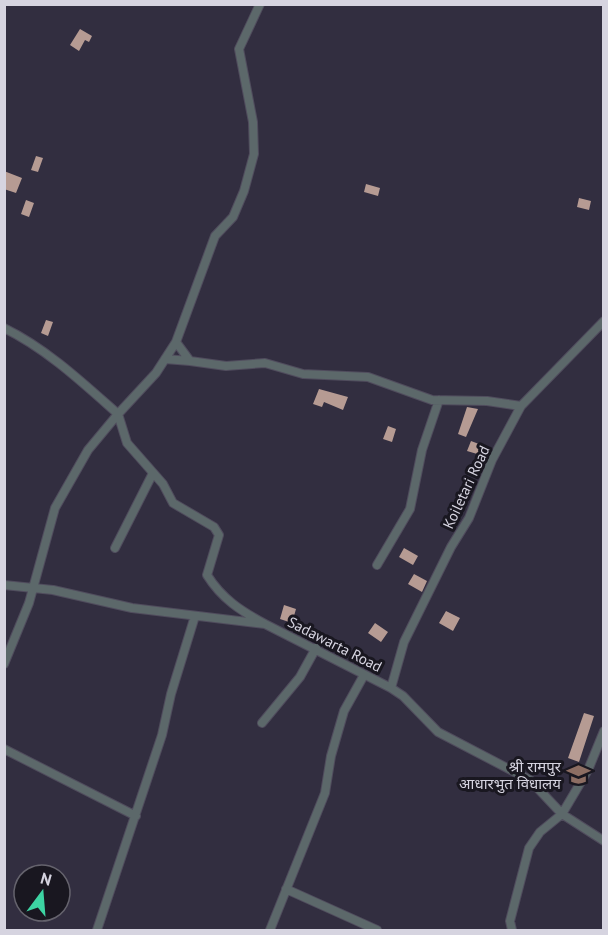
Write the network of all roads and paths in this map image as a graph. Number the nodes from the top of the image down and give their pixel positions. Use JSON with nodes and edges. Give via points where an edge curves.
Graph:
{"nodes":[{"id":1,"x":260,"y":4,"type":"edge"},
{"id":2,"x":603,"y":321,"type":"edge"},
{"id":3,"x":4,"y":328,"type":"edge"},
{"id":4,"x":176,"y":342,"type":"junction"},
{"id":5,"x":165,"y":359,"type":"junction"},
{"id":6,"x":190,"y":361,"type":"junction"},
{"id":7,"x":439,"y":400,"type":"junction"},
{"id":8,"x":521,"y":406,"type":"junction"},
{"id":9,"x":118,"y":414,"type":"junction"},
{"id":10,"x":153,"y":473,"type":"junction"},
{"id":11,"x":115,"y":548,"type":"dead end"},
{"id":12,"x":377,"y":565,"type":"dead end"},
{"id":13,"x":4,"y":585,"type":"edge"},
{"id":14,"x":33,"y":588,"type":"junction"},
{"id":15,"x":195,"y":616,"type":"junction"},
{"id":16,"x":265,"y":624,"type":"junction"},
{"id":17,"x":316,"y":648,"type":"junction"},
{"id":18,"x":4,"y":664,"type":"edge"},
{"id":19,"x":364,"y":675,"type":"junction"},
{"id":20,"x":391,"y":688,"type":"junction"},
{"id":21,"x":262,"y":723,"type":"dead end"},
{"id":22,"x":603,"y":731,"type":"edge"},
{"id":23,"x":4,"y":749,"type":"edge"},
{"id":24,"x":562,"y":814,"type":"junction"},
{"id":25,"x":136,"y":816,"type":"junction"},
{"id":26,"x":603,"y":841,"type":"edge"},
{"id":27,"x":286,"y":889,"type":"junction"},
{"id":28,"x":510,"y":921,"type":"junction"},
{"id":29,"x":97,"y":930,"type":"edge"},
{"id":30,"x":270,"y":930,"type":"edge"},
{"id":31,"x":377,"y":930,"type":"edge"},
{"id":32,"x":507,"y":930,"type":"edge"},
{"id":33,"x":512,"y":930,"type":"edge"}],
"edges":[{"from":1,"to":4,"type":"street","via":[[239,49],[253,122],[254,154],[244,191],[233,217],[215,236]]},
{"from":2,"to":8,"type":"street","name":"Koiletari Road"},
{"from":3,"to":9,"type":"street","via":[[23,337],[78,378]]},
{"from":4,"to":5,"type":"street"},
{"from":4,"to":6,"type":"street"},
{"from":5,"to":6,"type":"street"},
{"from":5,"to":9,"type":"street"},
{"from":6,"to":7,"type":"street","via":[[226,366],[265,363],[303,374],[368,377]]},
{"from":7,"to":8,"type":"street"},
{"from":7,"to":12,"type":"street","via":[[422,450],[410,509]]},
{"from":8,"to":20,"type":"street","name":"Koiletari Road","via":[[492,460],[469,518],[404,642]]},
{"from":9,"to":10,"type":"street","via":[[128,443]]},
{"from":9,"to":14,"type":"street","via":[[88,450],[55,508]]},
{"from":10,"to":11,"type":"street"},
{"from":10,"to":16,"type":"street","via":[[173,503],[214,527],[219,535],[207,575],[218,593]]},
{"from":13,"to":14,"type":"street","name":"Sadawarta Road"},
{"from":14,"to":15,"type":"street","name":"Sadawarta Road"},
{"from":14,"to":18,"type":"street"},
{"from":15,"to":16,"type":"street","name":"Sadawarta Road"},
{"from":15,"to":25,"type":"street"},
{"from":16,"to":17,"type":"street","name":"Sadawarta Road"},
{"from":17,"to":19,"type":"street","name":"Sadawarta Road"},
{"from":17,"to":21,"type":"street","via":[[300,677]]},
{"from":19,"to":20,"type":"street","name":"Sadawarta Road"},
{"from":19,"to":27,"type":"street","via":[[344,711],[331,756],[326,793]]},
{"from":20,"to":24,"type":"street","name":"Sadawarta Road","via":[[438,732],[530,780]]},
{"from":22,"to":24,"type":"street","via":[[588,770]]},
{"from":23,"to":25,"type":"street"},
{"from":24,"to":26,"type":"street","name":"Sadawarta Road"},
{"from":24,"to":28,"type":"street","via":[[540,832],[529,848]]},
{"from":25,"to":29,"type":"street"},
{"from":27,"to":30,"type":"street"},
{"from":27,"to":31,"type":"street"},
{"from":28,"to":32,"type":"street"},
{"from":28,"to":33,"type":"street"}]}
